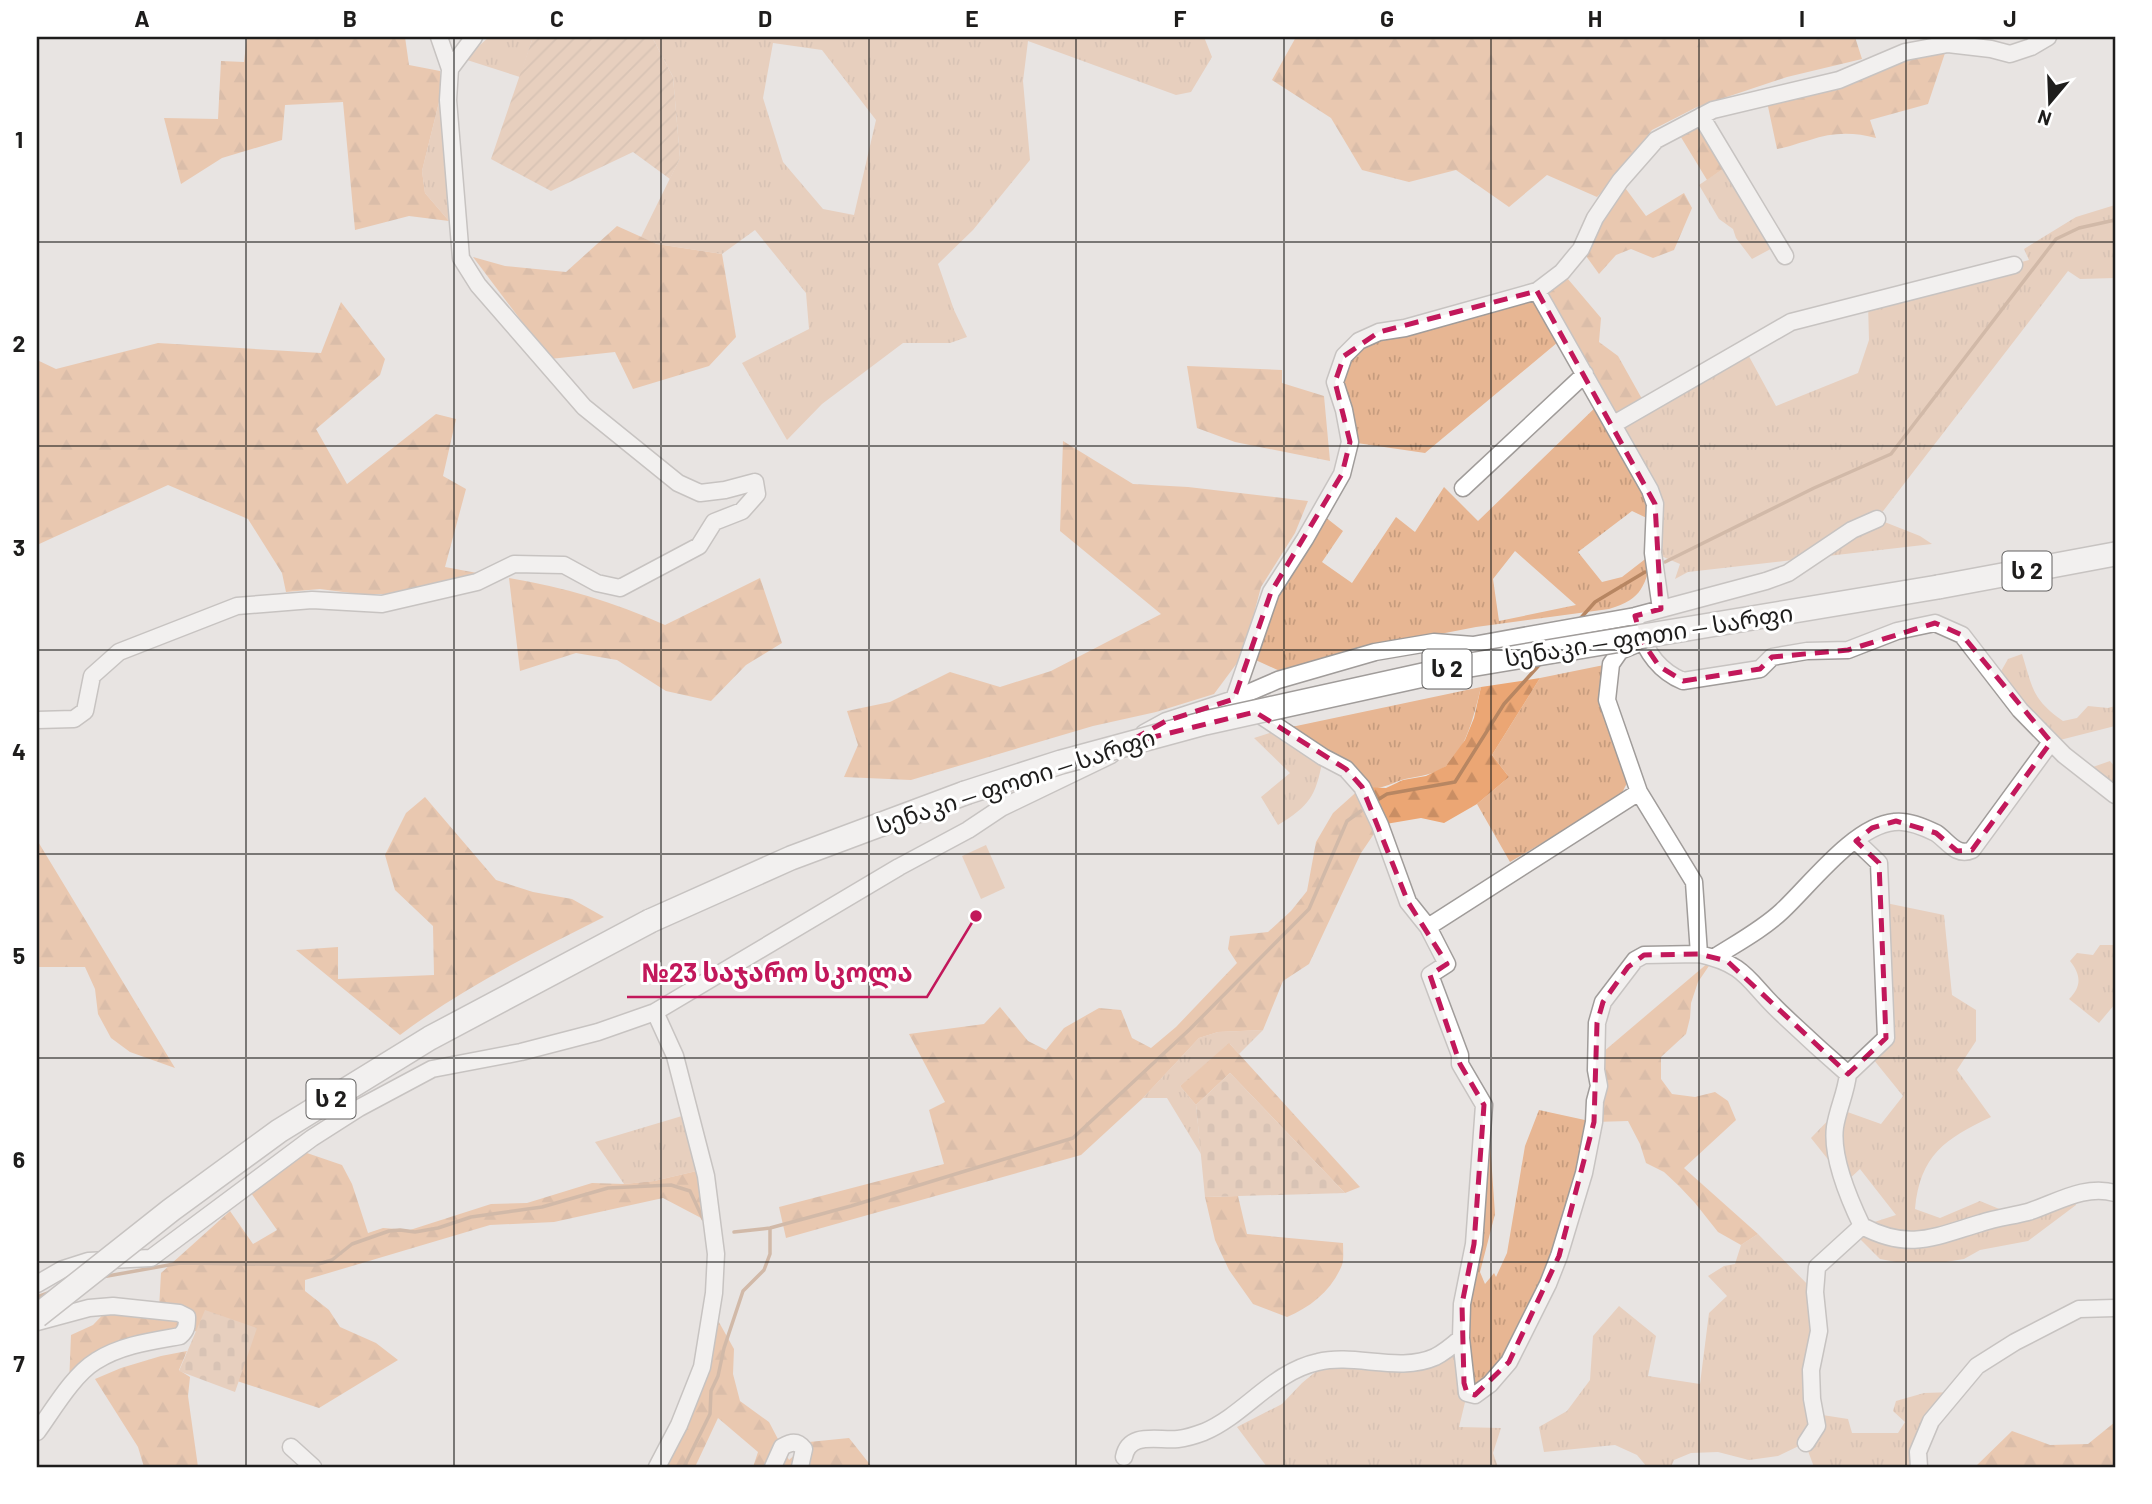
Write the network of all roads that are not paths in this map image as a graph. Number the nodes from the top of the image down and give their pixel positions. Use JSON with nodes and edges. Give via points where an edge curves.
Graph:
{"nodes":[{"id":1,"x":439,"y":37,"type":"edge"},
{"id":2,"x":474,"y":37,"type":"edge"},
{"id":3,"x":2048,"y":37,"type":"edge"},
{"id":4,"x":450,"y":69,"type":"junction"},
{"id":5,"x":1701,"y":116,"type":"junction"},
{"id":6,"x":1785,"y":256,"type":"dead end"},
{"id":7,"x":2014,"y":265,"type":"dead end"},
{"id":8,"x":1537,"y":291,"type":"junction"},
{"id":9,"x":1585,"y":374,"type":"junction"},
{"id":10,"x":1614,"y":424,"type":"junction"},
{"id":11,"x":1463,"y":488,"type":"dead end"},
{"id":12,"x":1877,"y":519,"type":"dead end"},
{"id":13,"x":2115,"y":554,"type":"edge"},
{"id":14,"x":1661,"y":609,"type":"junction"},
{"id":15,"x":1635,"y":615,"type":"junction"},
{"id":16,"x":1642,"y":641,"type":"junction"},
{"id":17,"x":1234,"y":699,"type":"junction"},
{"id":18,"x":37,"y":720,"type":"edge"},
{"id":19,"x":2051,"y":742,"type":"junction"},
{"id":20,"x":1639,"y":792,"type":"junction"},
{"id":21,"x":2115,"y":795,"type":"edge"},
{"id":22,"x":1856,"y":841,"type":"junction"},
{"id":23,"x":1428,"y":928,"type":"junction"},
{"id":24,"x":1707,"y":956,"type":"junction"},
{"id":25,"x":655,"y":1012,"type":"junction"},
{"id":26,"x":1848,"y":1074,"type":"junction"},
{"id":27,"x":2115,"y":1193,"type":"edge"},
{"id":28,"x":1862,"y":1226,"type":"junction"},
{"id":29,"x":37,"y":1284,"type":"edge"},
{"id":30,"x":2115,"y":1308,"type":"edge"},
{"id":31,"x":37,"y":1316,"type":"edge"},
{"id":32,"x":37,"y":1322,"type":"edge"},
{"id":33,"x":1461,"y":1338,"type":"junction"},
{"id":34,"x":37,"y":1432,"type":"edge"},
{"id":35,"x":1806,"y":1443,"type":"dead end"},
{"id":36,"x":291,"y":1447,"type":"dead end"},
{"id":37,"x":1124,"y":1457,"type":"dead end"},
{"id":38,"x":313,"y":1467,"type":"edge"},
{"id":39,"x":657,"y":1467,"type":"edge"},
{"id":40,"x":774,"y":1467,"type":"edge"},
{"id":41,"x":800,"y":1467,"type":"edge"},
{"id":42,"x":1919,"y":1467,"type":"edge"}],
"edges":[{"from":1,"to":4,"type":"street"},
{"from":2,"to":4,"type":"street"},
{"from":3,"to":5,"type":"street","via":[[2010,54],[1948,44],[1905,52],[1839,80]]},
{"from":4,"to":18,"type":"street","via":[[448,100],[461,258],[478,285],[584,407],[678,483],[700,493],[755,481],[757,494],[742,511],[714,522],[699,546],[620,588],[597,583],[564,565],[514,564],[477,582],[382,604],[312,600],[237,606],[119,652],[92,676],[85,711],[74,719]]},
{"from":5,"to":6,"type":"street"},
{"from":5,"to":8,"type":"street","via":[[1656,140],[1620,181],[1581,249],[1562,272]]},
{"from":7,"to":10,"type":"street","via":[[1791,322]]},
{"from":8,"to":9,"type":"street"},
{"from":8,"to":17,"type":"street","via":[[1379,332],[1359,341],[1344,356],[1335,382],[1350,442],[1342,474],[1271,592]]},
{"from":9,"to":10,"type":"street"},
{"from":9,"to":11,"type":"street"},
{"from":10,"to":14,"type":"street","via":[[1655,504],[1653,553]]},
{"from":12,"to":14,"type":"street","via":[[1852,530],[1788,573]]},
{"from":13,"to":31,"type":"highway","name":"სენაკი — ფოთი — სარფი","number":"ს 2","bridge":true,"via":[[1464,666],[1205,723],[1061,761],[965,793],[791,858],[650,921],[430,1038],[279,1131]]},
{"from":14,"to":15,"type":"street"},
{"from":15,"to":16,"type":"street"},
{"from":15,"to":17,"type":"street","via":[[1474,645],[1434,642],[1376,652],[1278,680]]},
{"from":16,"to":19,"type":"street","via":[[1659,666],[1684,681],[1760,669],[1772,657],[1848,650],[1896,631],[1935,623],[1962,635]]},
{"from":16,"to":20,"type":"street","via":[[1620,651],[1611,664],[1607,700]]},
{"from":17,"to":23,"type":"street","via":[[1346,769],[1362,787],[1408,902]]},
{"from":17,"to":25,"type":"street","via":[[1166,721],[1106,759],[1001,808]]},
{"from":19,"to":21,"type":"street"},
{"from":19,"to":22,"type":"street","via":[[1972,850],[1957,851],[1936,833],[1896,821],[1872,828]]},
{"from":20,"to":23,"type":"street"},
{"from":20,"to":24,"type":"street","via":[[1694,882]]},
{"from":22,"to":24,"type":"street","via":[[1781,912]]},
{"from":22,"to":26,"type":"street","via":[[1879,863],[1886,1038]]},
{"from":23,"to":33,"type":"street","via":[[1447,964],[1430,975],[1460,1064],[1484,1105],[1475,1244],[1462,1304]]},
{"from":24,"to":26,"type":"street","via":[[1727,961],[1745,973]]},
{"from":24,"to":33,"type":"street","via":[[1644,956],[1635,960],[1603,1002],[1597,1023],[1599,1086],[1594,1122],[1584,1173],[1548,1284],[1509,1362],[1475,1395],[1467,1393],[1464,1383]]},
{"from":25,"to":29,"type":"street","via":[[521,1052],[432,1069],[312,1138],[151,1258],[88,1261]]},
{"from":25,"to":39,"type":"street","via":[[675,1056],[706,1176],[716,1254],[702,1367]]},
{"from":26,"to":28,"type":"street","via":[[1834,1139]]},
{"from":27,"to":28,"type":"street","via":[[2072,1194],[2028,1212],[1908,1241],[1883,1237]]},
{"from":28,"to":35,"type":"street","via":[[1817,1267],[1819,1331],[1811,1370],[1817,1426]]},
{"from":30,"to":42,"type":"street","via":[[2079,1309],[1977,1366],[1931,1421],[1918,1452]]},
{"from":32,"to":34,"type":"street","via":[[113,1306],[187,1317],[180,1336],[135,1344],[95,1361]]},
{"from":33,"to":37,"type":"street","via":[[1434,1358],[1418,1362],[1337,1360],[1301,1367],[1206,1431],[1180,1439],[1139,1439],[1126,1449]]},
{"from":36,"to":38,"type":"street"},
{"from":40,"to":41,"type":"street","via":[[782,1447],[794,1442],[804,1449]]}]}
